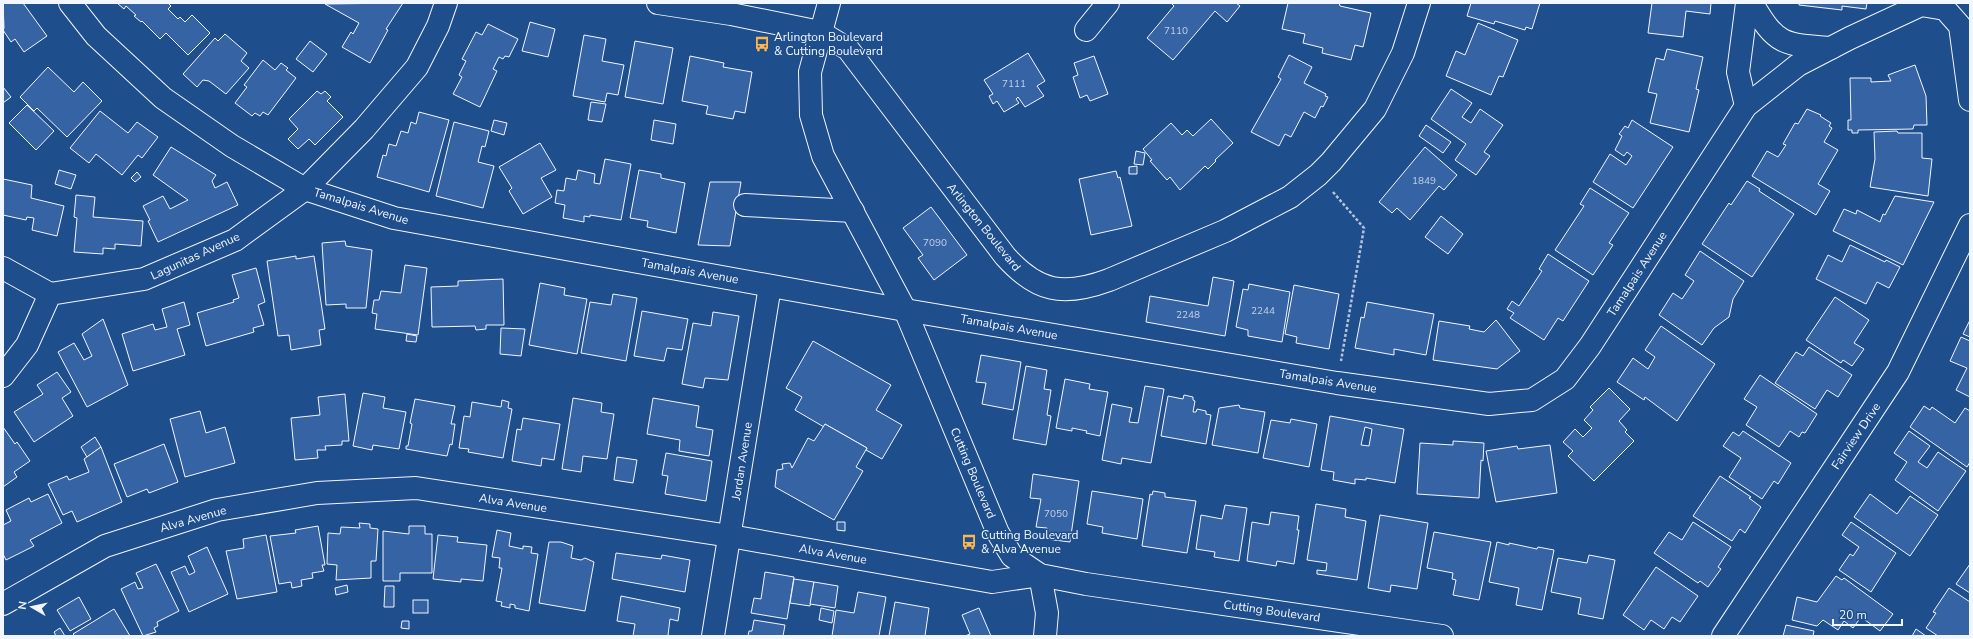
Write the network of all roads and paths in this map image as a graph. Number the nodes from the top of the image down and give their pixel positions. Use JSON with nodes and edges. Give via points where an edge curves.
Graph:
{"nodes":[{"id":1,"x":70,"y":3,"type":"edge"},
{"id":2,"x":446,"y":3,"type":"edge"},
{"id":3,"x":658,"y":3,"type":"edge"},
{"id":4,"x":829,"y":3,"type":"edge"},
{"id":5,"x":1108,"y":3,"type":"edge"},
{"id":6,"x":1419,"y":3,"type":"edge"},
{"id":7,"x":1747,"y":3,"type":"edge"},
{"id":8,"x":1752,"y":3,"type":"edge"},
{"id":9,"x":1086,"y":30,"type":"dead end"},
{"id":10,"x":820,"y":32,"type":"junction"},
{"id":11,"x":1840,"y":43,"type":"junction"},
{"id":12,"x":1970,"y":100,"type":"edge"},
{"id":13,"x":1746,"y":106,"type":"junction"},
{"id":14,"x":1318,"y":175,"type":"junction"},
{"id":15,"x":305,"y":189,"type":"junction"},
{"id":16,"x":745,"y":205,"type":"dead end"},
{"id":17,"x":853,"y":212,"type":"junction"},
{"id":18,"x":1970,"y":225,"type":"edge"},
{"id":19,"x":3,"y":268,"type":"edge"},
{"id":20,"x":770,"y":286,"type":"junction"},
{"id":21,"x":50,"y":294,"type":"junction"},
{"id":22,"x":905,"y":310,"type":"junction"},
{"id":23,"x":3,"y":376,"type":"edge"},
{"id":24,"x":1337,"y":383,"type":"junction"},
{"id":25,"x":730,"y":536,"type":"junction"},
{"id":26,"x":1040,"y":575,"type":"junction"},
{"id":27,"x":3,"y":604,"type":"edge"},
{"id":28,"x":713,"y":636,"type":"edge"},
{"id":29,"x":1045,"y":636,"type":"edge"},
{"id":30,"x":1442,"y":636,"type":"edge"},
{"id":31,"x":1722,"y":636,"type":"edge"}],
"edges":[{"from":1,"to":15,"type":"street","name":"Tamalpais Avenue","via":[[96,36],[163,98],[232,146]]},
{"from":2,"to":15,"type":"street","name":"Lagunitas Avenue","via":[[438,26],[417,67],[364,129]]},
{"from":3,"to":10,"type":"street","name":"Arlington Boulevard","via":[[731,14]]},
{"from":4,"to":10,"type":"street","name":"Cutting Boulevard"},
{"from":5,"to":9,"type":"street"},
{"from":6,"to":14,"type":"street","name":"Arlington Boulevard","via":[[1403,53],[1375,109]]},
{"from":7,"to":13,"type":"street","via":[[1738,72]]},
{"from":8,"to":11,"type":"street","via":[[1764,24],[1778,39],[1800,46]]},
{"from":10,"to":14,"type":"street","name":"Arlington Boulevard","via":[[848,49],[1020,272],[1034,282],[1054,288],[1090,287],[1225,231],[1290,197]]},
{"from":10,"to":17,"type":"street","name":"Cutting Boulevard","via":[[810,72],[811,115],[823,156]]},
{"from":11,"to":12,"type":"street","via":[[1921,5],[1945,9],[1960,26]]},
{"from":11,"to":13,"type":"street","name":"Tamalpais Avenue","via":[[1798,65]]},
{"from":13,"to":24,"type":"street","name":"Tamalpais Avenue","via":[[1590,346],[1565,379],[1532,400],[1489,404]]},
{"from":14,"to":24,"type":"path","via":[[1364,228]]},
{"from":15,"to":20,"type":"street","name":"Tamalpais Avenue","via":[[394,218]]},
{"from":15,"to":21,"type":"street","name":"Lagunitas Avenue","via":[[235,240],[144,279]]},
{"from":16,"to":17,"type":"street"},
{"from":17,"to":22,"type":"street","name":"Cutting Boulevard"},
{"from":18,"to":31,"type":"street","name":"Fairview Drive","via":[[1898,372]]},
{"from":19,"to":21,"type":"street"},
{"from":20,"to":22,"type":"street","name":"Tamalpais Avenue"},
{"from":20,"to":25,"type":"street","name":"Jordan Avenue"},
{"from":21,"to":23,"type":"street","via":[[27,345]]},
{"from":22,"to":24,"type":"street","name":"Tamalpais Avenue"},
{"from":22,"to":26,"type":"street","name":"Cutting Boulevard","via":[[998,533],[1012,556]]},
{"from":25,"to":26,"type":"street","name":"Alva Avenue","via":[[992,582]]},
{"from":25,"to":27,"type":"street","name":"Alva Avenue","via":[[416,488],[316,493],[217,510],[105,546]]},
{"from":25,"to":28,"type":"street","name":"Jordan Avenue"},
{"from":26,"to":29,"type":"street","via":[[1047,613]]},
{"from":26,"to":30,"type":"street","name":"Cutting Boulevard"}]}
